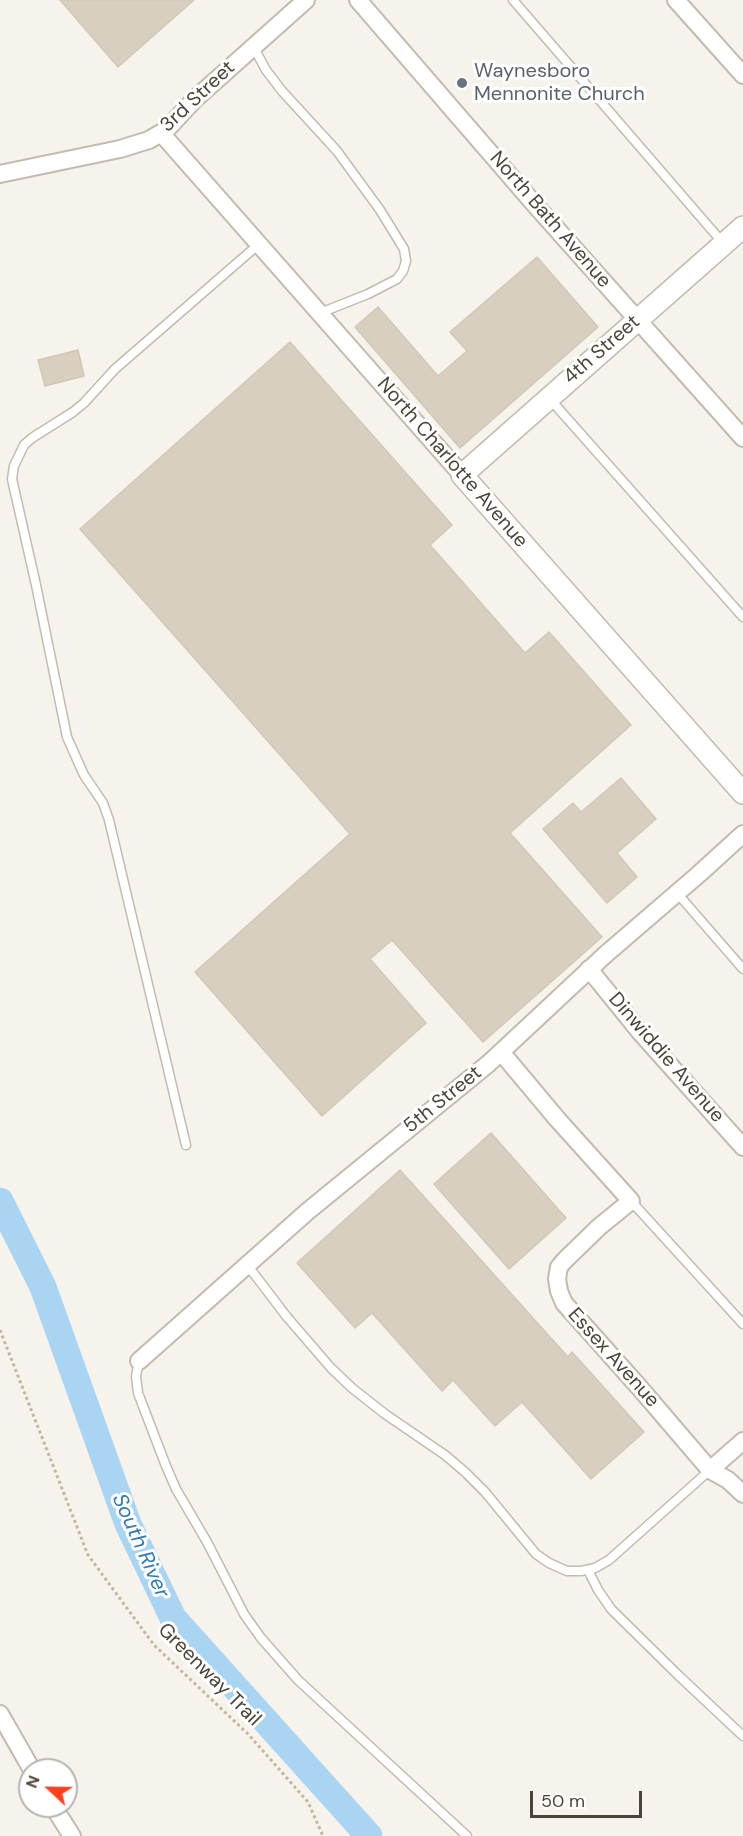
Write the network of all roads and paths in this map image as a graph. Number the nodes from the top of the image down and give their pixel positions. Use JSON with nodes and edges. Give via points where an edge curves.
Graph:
{"nodes":[{"id":1,"x":306,"y":0,"type":"edge"},
{"id":2,"x":358,"y":0,"type":"edge"},
{"id":3,"x":513,"y":0,"type":"edge"},
{"id":4,"x":676,"y":0,"type":"edge"},
{"id":5,"x":253,"y":46,"type":"junction"},
{"id":6,"x":743,"y":75,"type":"edge"},
{"id":7,"x":161,"y":133,"type":"junction"},
{"id":8,"x":0,"y":174,"type":"edge"},
{"id":9,"x":743,"y":227,"type":"edge"},
{"id":10,"x":260,"y":244,"type":"junction"},
{"id":11,"x":724,"y":244,"type":"junction"},
{"id":12,"x":320,"y":313,"type":"junction"},
{"id":13,"x":637,"y":320,"type":"junction"},
{"id":14,"x":549,"y":397,"type":"junction"},
{"id":15,"x":743,"y":438,"type":"edge"},
{"id":16,"x":462,"y":475,"type":"junction"},
{"id":17,"x":743,"y":617,"type":"edge"},
{"id":18,"x":743,"y":793,"type":"edge"},
{"id":19,"x":743,"y":834,"type":"edge"},
{"id":20,"x":677,"y":893,"type":"junction"},
{"id":21,"x":589,"y":969,"type":"junction"},
{"id":22,"x":743,"y":969,"type":"edge"},
{"id":23,"x":501,"y":1052,"type":"junction"},
{"id":24,"x":186,"y":1145,"type":"dead end"},
{"id":25,"x":743,"y":1147,"type":"edge"},
{"id":26,"x":631,"y":1201,"type":"junction"},
{"id":27,"x":248,"y":1266,"type":"junction"},
{"id":28,"x":743,"y":1324,"type":"edge"},
{"id":29,"x":0,"y":1330,"type":"edge"},
{"id":30,"x":139,"y":1362,"type":"joint"},
{"id":31,"x":743,"y":1441,"type":"edge"},
{"id":32,"x":710,"y":1470,"type":"junction"},
{"id":33,"x":743,"y":1494,"type":"edge"},
{"id":34,"x":588,"y":1570,"type":"junction"},
{"id":35,"x":0,"y":1714,"type":"edge"},
{"id":36,"x":743,"y":1736,"type":"edge"},
{"id":37,"x":25,"y":1758,"type":"edge"},
{"id":38,"x":61,"y":1818,"type":"edge"},
{"id":39,"x":72,"y":1836,"type":"edge"},
{"id":40,"x":324,"y":1836,"type":"edge"},
{"id":41,"x":467,"y":1836,"type":"edge"}],
"edges":[{"from":1,"to":5,"type":"street","name":"3rd Street"},
{"from":2,"to":13,"type":"street","name":"North Bath Avenue"},
{"from":3,"to":11,"type":"lane"},
{"from":4,"to":6,"type":"street"},
{"from":5,"to":7,"type":"street","name":"3rd Street"},
{"from":5,"to":12,"type":"lane","via":[[282,91],[337,151],[404,249],[403,271],[397,279]]},
{"from":7,"to":8,"type":"street","name":"3rd Street","via":[[120,149]]},
{"from":7,"to":10,"type":"street","name":"North Charlotte Avenue"},
{"from":9,"to":11,"type":"street","name":"4th Street"},
{"from":10,"to":12,"type":"street","name":"North Charlotte Avenue"},
{"from":10,"to":24,"type":"lane","via":[[115,369],[74,412],[24,445],[12,479],[67,737],[109,820]]},
{"from":11,"to":13,"type":"street","name":"4th Street"},
{"from":12,"to":16,"type":"street","name":"North Charlotte Avenue"},
{"from":13,"to":14,"type":"street","name":"4th Street"},
{"from":13,"to":15,"type":"street","name":"North Bath Avenue"},
{"from":14,"to":16,"type":"street","name":"4th Street"},
{"from":14,"to":17,"type":"lane"},
{"from":16,"to":18,"type":"street","name":"North Charlotte Avenue"},
{"from":19,"to":20,"type":"street","name":"5th Street"},
{"from":20,"to":21,"type":"street","name":"5th Street"},
{"from":20,"to":22,"type":"lane"},
{"from":21,"to":23,"type":"street","name":"5th Street"},
{"from":21,"to":25,"type":"street","name":"Dinwiddie Avenue"},
{"from":23,"to":26,"type":"street"},
{"from":23,"to":27,"type":"street","name":"5th Street","via":[[308,1211]]},
{"from":26,"to":28,"type":"lane"},
{"from":26,"to":32,"type":"street","name":"Essex Avenue","via":[[564,1260],[558,1271],[559,1291],[564,1302]]},
{"from":27,"to":30,"type":"street","name":"5th Street"},
{"from":27,"to":34,"type":"lane","via":[[287,1317],[352,1388],[465,1472],[536,1554],[567,1571]]},
{"from":29,"to":40,"type":"path","name":"Greenway Trail","via":[[88,1555],[154,1646],[249,1735],[308,1802]]},
{"from":30,"to":41,"type":"lane","via":[[138,1393],[166,1466],[244,1614],[298,1680]]},
{"from":31,"to":32,"type":"street"},
{"from":32,"to":33,"type":"street","name":"Essex Avenue"},
{"from":32,"to":34,"type":"lane","via":[[609,1560]]},
{"from":34,"to":36,"type":"lane","via":[[611,1609]]},
{"from":35,"to":37,"type":"street"},
{"from":38,"to":39,"type":"street"}]}
